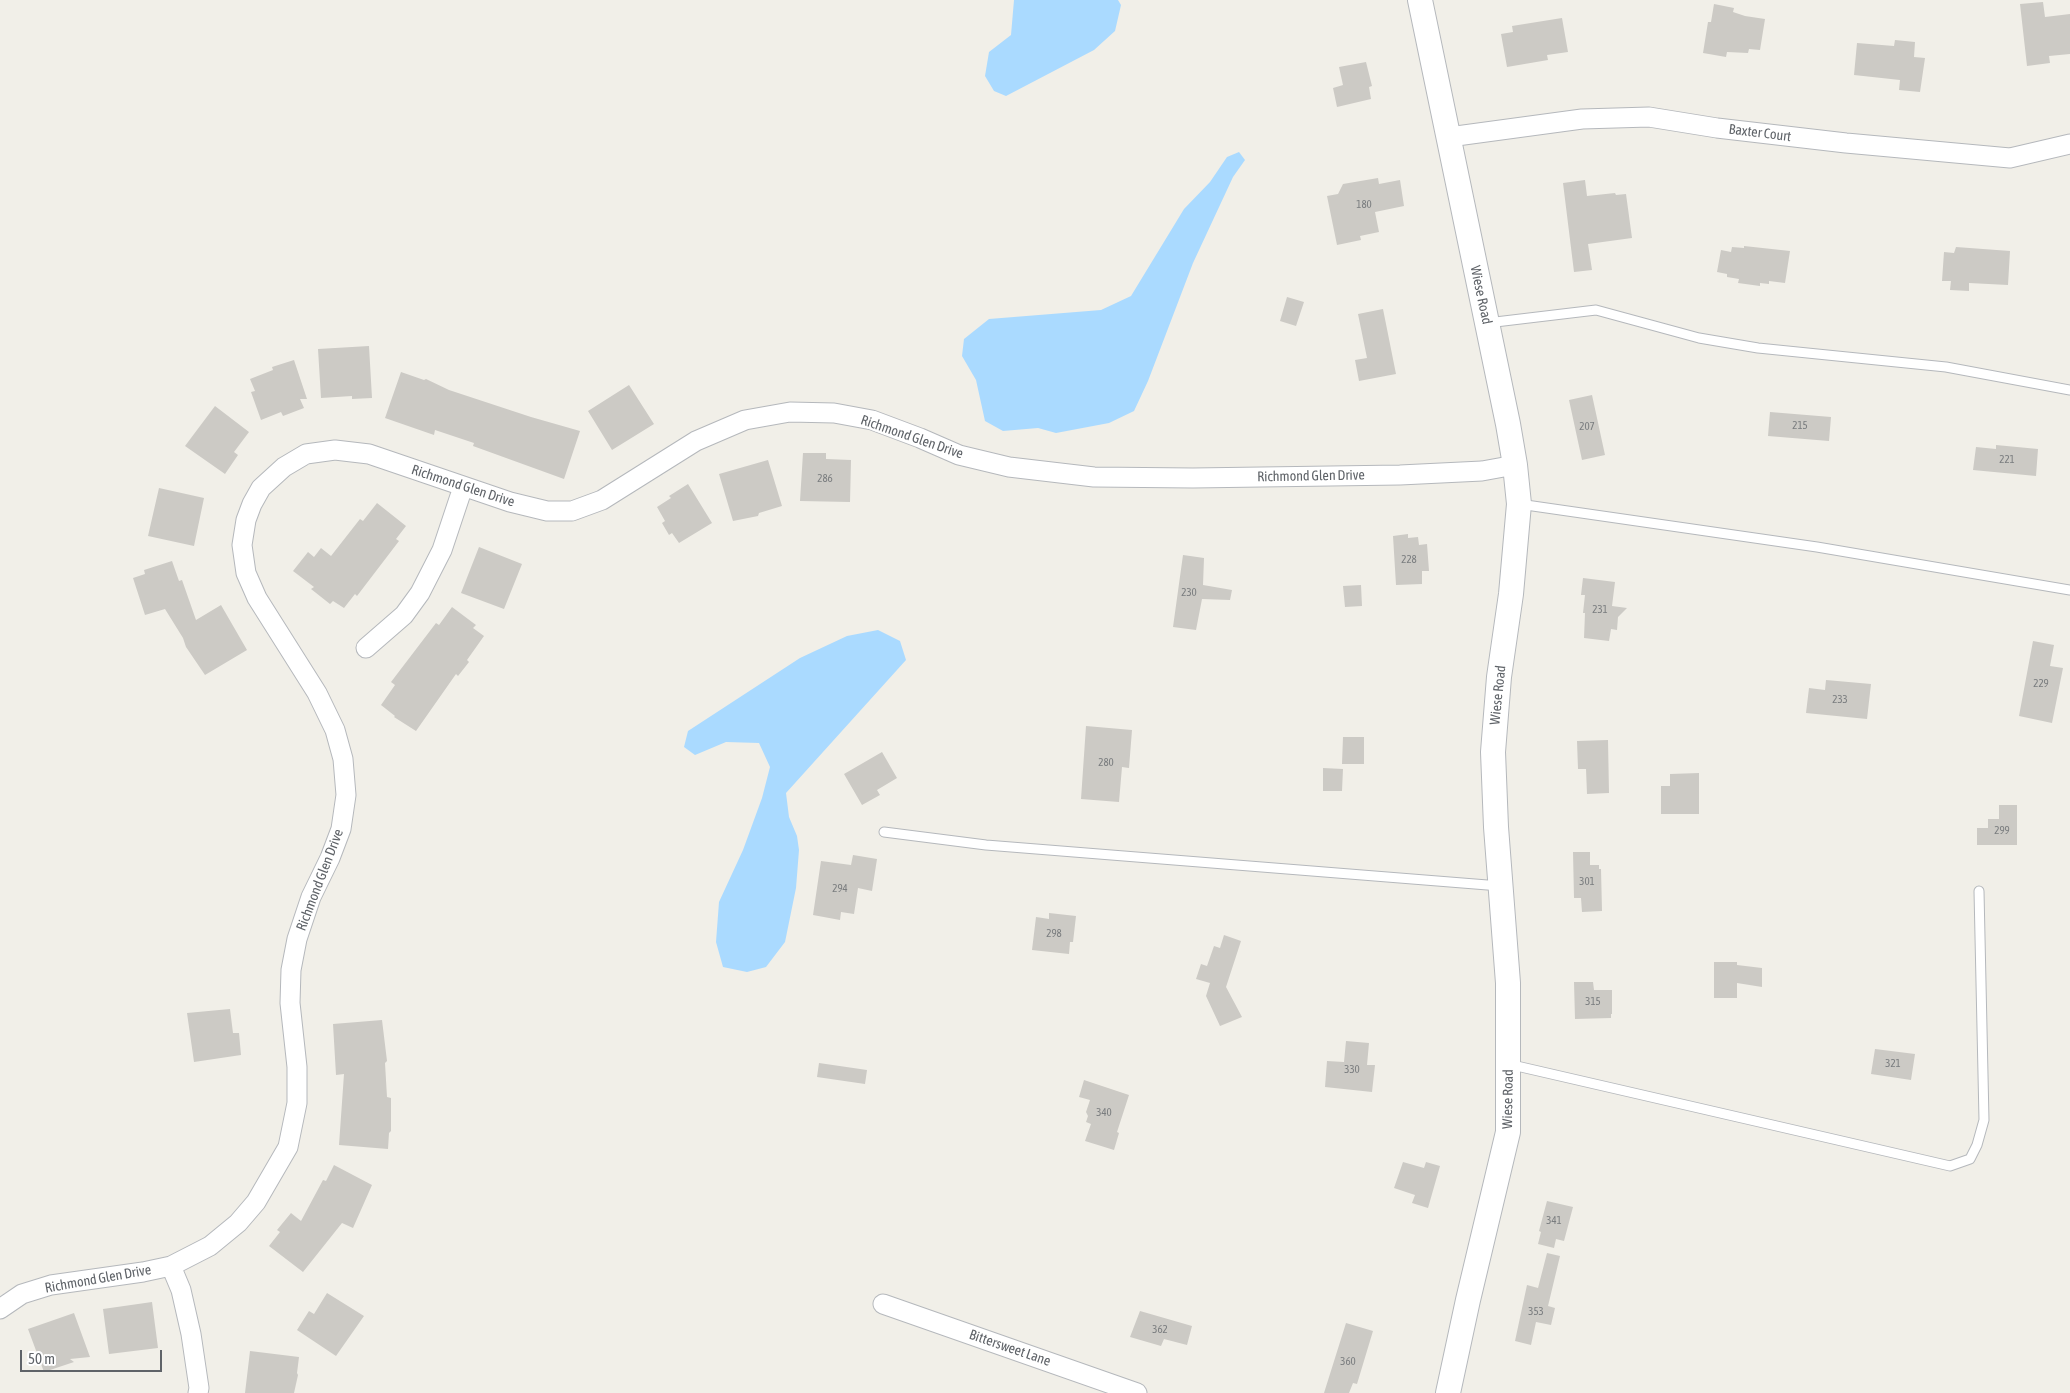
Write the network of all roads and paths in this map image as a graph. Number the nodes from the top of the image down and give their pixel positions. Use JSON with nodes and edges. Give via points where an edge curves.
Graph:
{"nodes":[{"id":1,"x":1420,"y":0,"type":"edge"},
{"id":2,"x":1449,"y":137,"type":"junction"},
{"id":3,"x":2070,"y":144,"type":"edge"},
{"id":4,"x":1487,"y":323,"type":"junction"},
{"id":5,"x":2070,"y":390,"type":"edge"},
{"id":6,"x":1515,"y":465,"type":"junction"},
{"id":7,"x":463,"y":486,"type":"junction"},
{"id":8,"x":1518,"y":504,"type":"junction"},
{"id":9,"x":2070,"y":590,"type":"edge"},
{"id":10,"x":366,"y":648,"type":"dead end"},
{"id":11,"x":884,"y":832,"type":"dead end"},
{"id":12,"x":1500,"y":886,"type":"junction"},
{"id":13,"x":1979,"y":891,"type":"dead end"},
{"id":14,"x":1508,"y":1064,"type":"junction"},
{"id":15,"x":171,"y":1266,"type":"junction"},
{"id":16,"x":883,"y":1304,"type":"dead end"},
{"id":17,"x":0,"y":1309,"type":"edge"},
{"id":18,"x":198,"y":1393,"type":"edge"},
{"id":19,"x":1137,"y":1393,"type":"edge"},
{"id":20,"x":1448,"y":1393,"type":"edge"}],
"edges":[{"from":1,"to":2,"type":"street","name":"Wiese Road"},
{"from":2,"to":3,"type":"street","name":"Baxter Court","via":[[1582,118],[1648,117],[1846,143],[2010,158]]},
{"from":2,"to":4,"type":"street","name":"Wiese Road"},
{"from":4,"to":5,"type":"lane","via":[[1596,310],[1699,338],[1758,348],[1946,367]]},
{"from":4,"to":6,"type":"street","name":"Wiese Road"},
{"from":6,"to":7,"type":"street","name":"Richmond Glen Drive","via":[[1482,471],[1400,475],[1094,477],[1010,467],[959,455],[872,420],[834,413],[790,412],[745,420],[696,441],[602,500],[572,510],[547,511]]},
{"from":6,"to":8,"type":"street","name":"Wiese Road"},
{"from":7,"to":10,"type":"street","via":[[442,550],[420,594],[404,615]]},
{"from":7,"to":15,"type":"street","name":"Richmond Glen Drive","via":[[369,454],[335,450],[306,454],[284,467],[261,488],[246,520],[242,545],[246,573],[257,598],[317,693],[335,730],[343,759],[346,795],[341,829],[311,898],[297,939],[291,970],[297,1103],[288,1147],[256,1202],[238,1223],[210,1246]]},
{"from":8,"to":9,"type":"lane","via":[[1817,547]]},
{"from":8,"to":12,"type":"street","name":"Wiese Road","via":[[1493,752]]},
{"from":11,"to":12,"type":"lane","via":[[986,845]]},
{"from":12,"to":14,"type":"street","name":"Wiese Road","via":[[1508,983]]},
{"from":13,"to":14,"type":"lane","via":[[1984,1120],[1978,1145],[1970,1159],[1950,1166]]},
{"from":14,"to":20,"type":"street","name":"Wiese Road","via":[[1508,1132]]},
{"from":15,"to":17,"type":"street","name":"Richmond Glen Drive","via":[[51,1285],[22,1294]]},
{"from":15,"to":18,"type":"street","via":[[191,1334]]},
{"from":16,"to":19,"type":"street","name":"Bittersweet Lane"}]}
